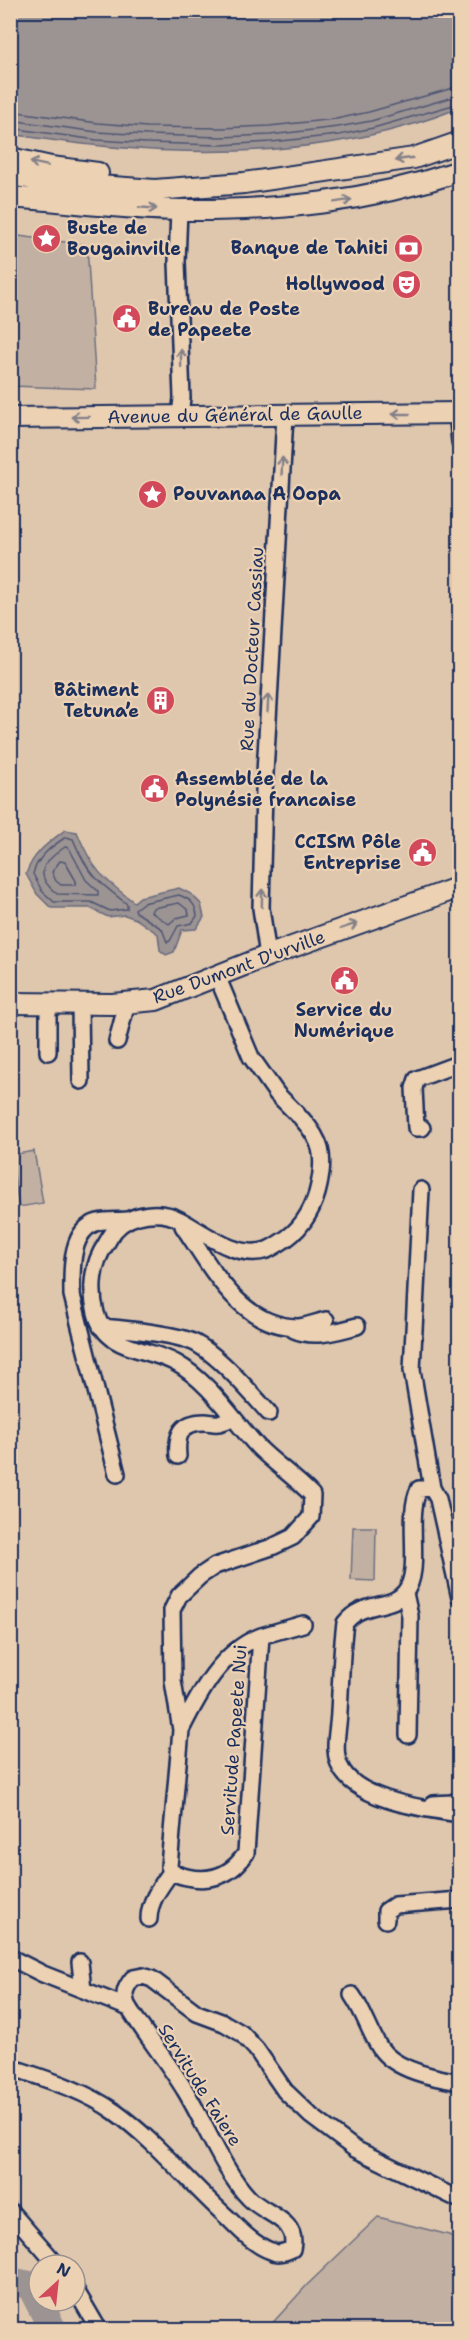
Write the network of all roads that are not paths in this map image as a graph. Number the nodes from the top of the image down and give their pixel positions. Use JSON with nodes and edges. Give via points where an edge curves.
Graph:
{"nodes":[{"id":1,"x":459,"y":142,"type":"edge"},
{"id":2,"x":10,"y":158,"type":"edge"},
{"id":3,"x":459,"y":171,"type":"edge"},
{"id":4,"x":10,"y":175,"type":"edge"},
{"id":5,"x":244,"y":183,"type":"junction"},
{"id":6,"x":10,"y":189,"type":"edge"},
{"id":7,"x":10,"y":196,"type":"edge"},
{"id":8,"x":90,"y":203,"type":"junction"},
{"id":9,"x":179,"y":210,"type":"junction"},
{"id":10,"x":458,"y":413,"type":"edge"},
{"id":11,"x":180,"y":416,"type":"junction"},
{"id":12,"x":285,"y":416,"type":"junction"},
{"id":13,"x":10,"y":418,"type":"edge"},
{"id":14,"x":459,"y":442,"type":"edge"},
{"id":15,"x":459,"y":887,"type":"edge"},
{"id":16,"x":268,"y":956,"type":"junction"},
{"id":17,"x":217,"y":976,"type":"junction"},
{"id":18,"x":10,"y":1003,"type":"edge"},
{"id":19,"x":48,"y":1003,"type":"junction"},
{"id":20,"x":127,"y":1003,"type":"junction"},
{"id":21,"x":80,"y":1004,"type":"junction"},
{"id":22,"x":117,"y":1041,"type":"dead end"},
{"id":23,"x":48,"y":1052,"type":"dead end"},
{"id":24,"x":459,"y":1063,"type":"edge"},
{"id":25,"x":81,"y":1081,"type":"dead end"},
{"id":26,"x":422,"y":1128,"type":"dead end"},
{"id":27,"x":421,"y":1190,"type":"dead end"},
{"id":28,"x":179,"y":1219,"type":"junction"},
{"id":29,"x":130,"y":1220,"type":"junction"},
{"id":30,"x":326,"y":1320,"type":"dead end"},
{"id":31,"x":284,"y":1325,"type":"junction"},
{"id":32,"x":357,"y":1326,"type":"dead end"},
{"id":33,"x":101,"y":1327,"type":"junction"},
{"id":34,"x":269,"y":1413,"type":"dead end"},
{"id":35,"x":232,"y":1418,"type":"junction"},
{"id":36,"x":178,"y":1456,"type":"dead end"},
{"id":37,"x":117,"y":1474,"type":"dead end"},
{"id":38,"x":432,"y":1488,"type":"junction"},
{"id":39,"x":405,"y":1593,"type":"junction"},
{"id":40,"x":459,"y":1598,"type":"edge"},
{"id":41,"x":303,"y":1624,"type":"dead end"},
{"id":42,"x":261,"y":1636,"type":"junction"},
{"id":43,"x":181,"y":1730,"type":"junction"},
{"id":44,"x":408,"y":1735,"type":"dead end"},
{"id":45,"x":459,"y":1800,"type":"edge"},
{"id":46,"x":412,"y":1805,"type":"junction"},
{"id":47,"x":459,"y":1814,"type":"edge"},
{"id":48,"x":171,"y":1872,"type":"junction"},
{"id":49,"x":459,"y":1900,"type":"edge"},
{"id":50,"x":149,"y":1919,"type":"dead end"},
{"id":51,"x":386,"y":1920,"type":"dead end"},
{"id":52,"x":11,"y":1958,"type":"edge"},
{"id":53,"x":80,"y":1962,"type":"dead end"},
{"id":54,"x":83,"y":1990,"type":"junction"},
{"id":55,"x":352,"y":1995,"type":"dead end"},
{"id":56,"x":129,"y":2008,"type":"junction"},
{"id":57,"x":10,"y":2067,"type":"edge"},
{"id":58,"x":459,"y":2082,"type":"edge"},
{"id":59,"x":459,"y":2200,"type":"edge"},
{"id":60,"x":10,"y":2211,"type":"edge"},
{"id":61,"x":47,"y":2253,"type":"edge"},
{"id":62,"x":87,"y":2310,"type":"edge"},
{"id":63,"x":99,"y":2330,"type":"edge"}],
"edges":[{"from":1,"to":5,"type":"main road","one_way":true,"via":[[414,158]]},
{"from":5,"to":2,"type":"main road","one_way":true,"via":[[81,171]]},
{"from":9,"to":3,"type":"main road","one_way":true,"via":[[331,202],[411,187]]},
{"from":4,"to":5,"type":"main road","via":[[56,183],[155,190]]},
{"from":6,"to":8,"type":"main road"},
{"from":7,"to":8,"type":"main road"},
{"from":8,"to":9,"type":"main road","one_way":true},
{"from":11,"to":9,"type":"street","one_way":true},
{"from":10,"to":12,"type":"main road","name":"Avenue du Général de Gaulle","one_way":true},
{"from":10,"to":14,"type":"street"},
{"from":11,"to":12,"type":"main road","name":"Avenue du Général de Gaulle"},
{"from":11,"to":13,"type":"main road","name":"Avenue du Général de Gaulle","one_way":true},
{"from":16,"to":12,"type":"street","name":"Rue du Docteur Cassiau","one_way":true,"via":[[261,908],[264,791]]},
{"from":16,"to":15,"type":"main road","name":"Rue Dumont D'urville","one_way":true},
{"from":16,"to":17,"type":"main road","name":"Rue Dumont D'urville"},
{"from":17,"to":20,"type":"main road","name":"Rue Dumont D'urville","via":[[156,1000]]},
{"from":17,"to":28,"type":"street","via":[[251,1057],[277,1094],[318,1140],[321,1175],[310,1212],[293,1233],[266,1250],[237,1249],[207,1237]]},
{"from":18,"to":19,"type":"main road","name":"Rue Dumont D'urville"},
{"from":19,"to":21,"type":"main road","name":"Rue Dumont D'urville"},
{"from":19,"to":23,"type":"street"},
{"from":20,"to":21,"type":"main road","name":"Rue Dumont D'urville"},
{"from":20,"to":22,"type":"street"},
{"from":21,"to":25,"type":"street"},
{"from":24,"to":26,"type":"street","via":[[417,1079],[416,1128]]},
{"from":27,"to":38,"type":"street","via":[[412,1370]]},
{"from":28,"to":29,"type":"street","via":[[152,1214]]},
{"from":28,"to":31,"type":"street","via":[[231,1294],[245,1308]]},
{"from":29,"to":33,"type":"street","via":[[116,1229],[96,1262],[92,1284]]},
{"from":29,"to":37,"type":"street","via":[[100,1222],[86,1228],[78,1240],[72,1271],[72,1295]]},
{"from":30,"to":31,"type":"street","via":[[301,1327]]},
{"from":31,"to":32,"type":"street","via":[[306,1335]]},
{"from":33,"to":34,"type":"street","via":[[180,1337],[196,1344]]},
{"from":33,"to":35,"type":"street","name":"Servitude Papeete Nui","via":[[116,1342],[159,1355],[191,1373]]},
{"from":35,"to":36,"type":"street","via":[[217,1424],[187,1424],[178,1436]]},
{"from":35,"to":43,"type":"street","name":"Servitude Papeete Nui","via":[[312,1496],[311,1517],[293,1537],[215,1566],[179,1596],[172,1610],[171,1626],[173,1681]]},
{"from":38,"to":39,"type":"street","via":[[419,1489],[414,1499],[412,1574]]},
{"from":38,"to":40,"type":"street","via":[[438,1498]]},
{"from":39,"to":44,"type":"street","via":[[411,1616]]},
{"from":39,"to":46,"type":"street","via":[[395,1600],[359,1610],[345,1623],[336,1752],[343,1773],[353,1784]]},
{"from":41,"to":42,"type":"street"},
{"from":42,"to":43,"type":"street","name":"Servitude Papeete Nui","via":[[244,1642],[226,1659],[199,1694]]},
{"from":42,"to":48,"type":"street","name":"Servitude Papeete Nui","via":[[246,1853],[225,1874],[210,1878],[194,1880]]},
{"from":43,"to":48,"type":"street","name":"Servitude Papeete Nui"},
{"from":45,"to":46,"type":"street"},
{"from":46,"to":47,"type":"street"},
{"from":48,"to":50,"type":"street","via":[[158,1890]]},
{"from":49,"to":51,"type":"street","via":[[395,1905],[386,1911]]},
{"from":52,"to":54,"type":"street"},
{"from":53,"to":54,"type":"street"},
{"from":54,"to":56,"type":"street"},
{"from":55,"to":58,"type":"street","via":[[381,2050],[393,2061]]},
{"from":56,"to":57,"type":"street","name":"Servitude Faiere","via":[[185,2090],[249,2199],[290,2227],[294,2236],[292,2248],[283,2253],[272,2252],[248,2237],[147,2137],[113,2110],[78,2091]]},
{"from":56,"to":59,"type":"street","name":"Servitude Faiere","via":[[125,1989],[133,1978],[152,1979],[197,2013],[241,2033],[285,2091],[355,2149]]},
{"from":60,"to":61,"type":"street"},
{"from":62,"to":63,"type":"street"}]}
